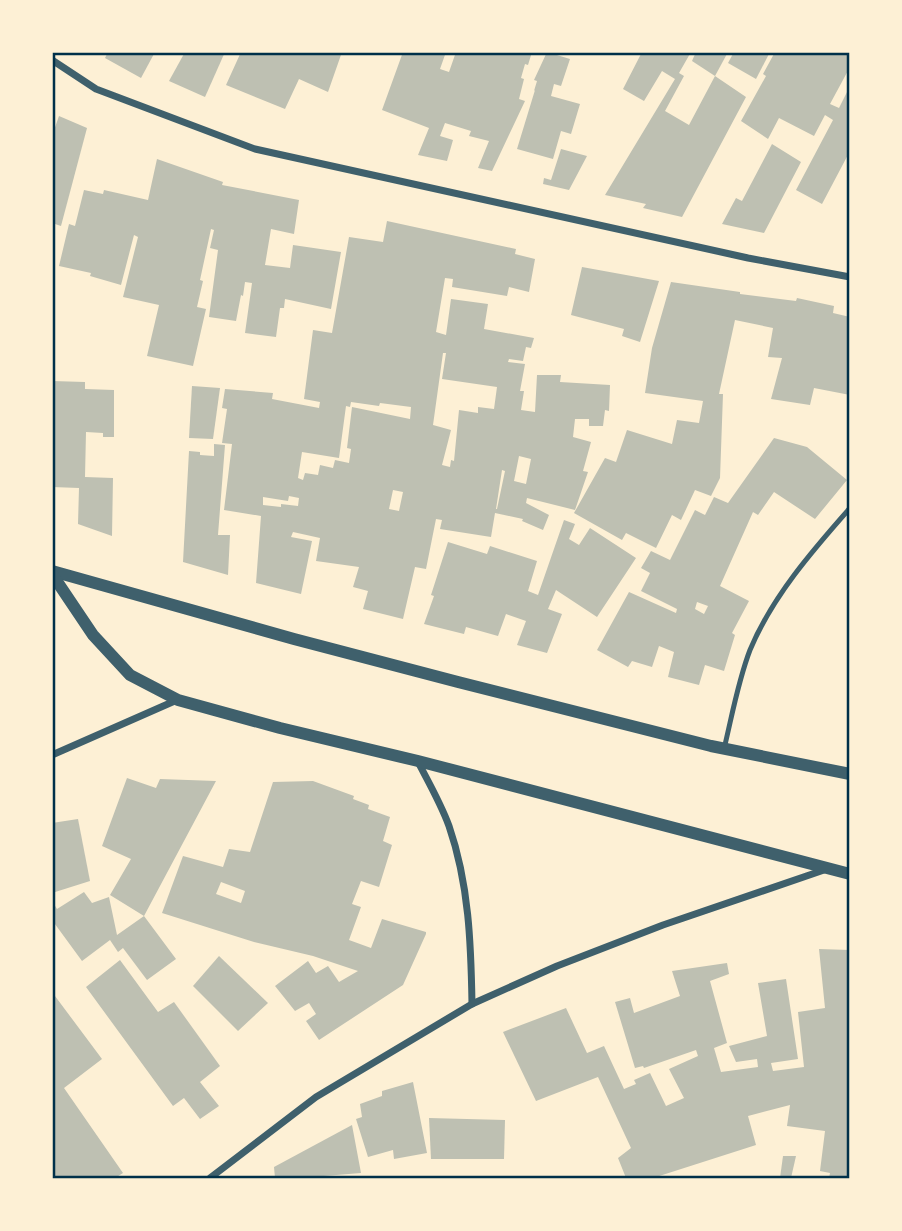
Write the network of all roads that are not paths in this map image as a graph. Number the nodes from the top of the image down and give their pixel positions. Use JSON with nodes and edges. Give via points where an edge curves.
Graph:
{"nodes":[{"id":1,"x":52,"y":60,"type":"edge"},
{"id":2,"x":849,"y":277,"type":"edge"},
{"id":3,"x":849,"y":508,"type":"edge"},
{"id":4,"x":52,"y":572,"type":"edge"},
{"id":5,"x":178,"y":700,"type":"junction"},
{"id":6,"x":724,"y":749,"type":"junction"},
{"id":7,"x":52,"y":755,"type":"edge"},
{"id":8,"x":418,"y":761,"type":"junction"},
{"id":9,"x":849,"y":774,"type":"edge"},
{"id":10,"x":827,"y":869,"type":"junction"},
{"id":11,"x":849,"y":874,"type":"edge"},
{"id":12,"x":472,"y":1004,"type":"junction"},
{"id":13,"x":210,"y":1178,"type":"edge"}],
"edges":[{"from":1,"to":2,"type":"street","via":[[96,89],[255,149]]},
{"from":3,"to":6,"type":"lane","via":[[768,614],[740,682]]},
{"from":4,"to":5,"type":"street","via":[[93,635],[130,675]]},
{"from":4,"to":6,"type":"street"},
{"from":5,"to":7,"type":"street"},
{"from":5,"to":8,"type":"street"},
{"from":6,"to":9,"type":"street"},
{"from":8,"to":10,"type":"street"},
{"from":8,"to":12,"type":"street","via":[[449,825],[464,877]]},
{"from":10,"to":11,"type":"street"},
{"from":10,"to":12,"type":"street","via":[[640,934]]},
{"from":12,"to":13,"type":"street","via":[[316,1097]]}]}
